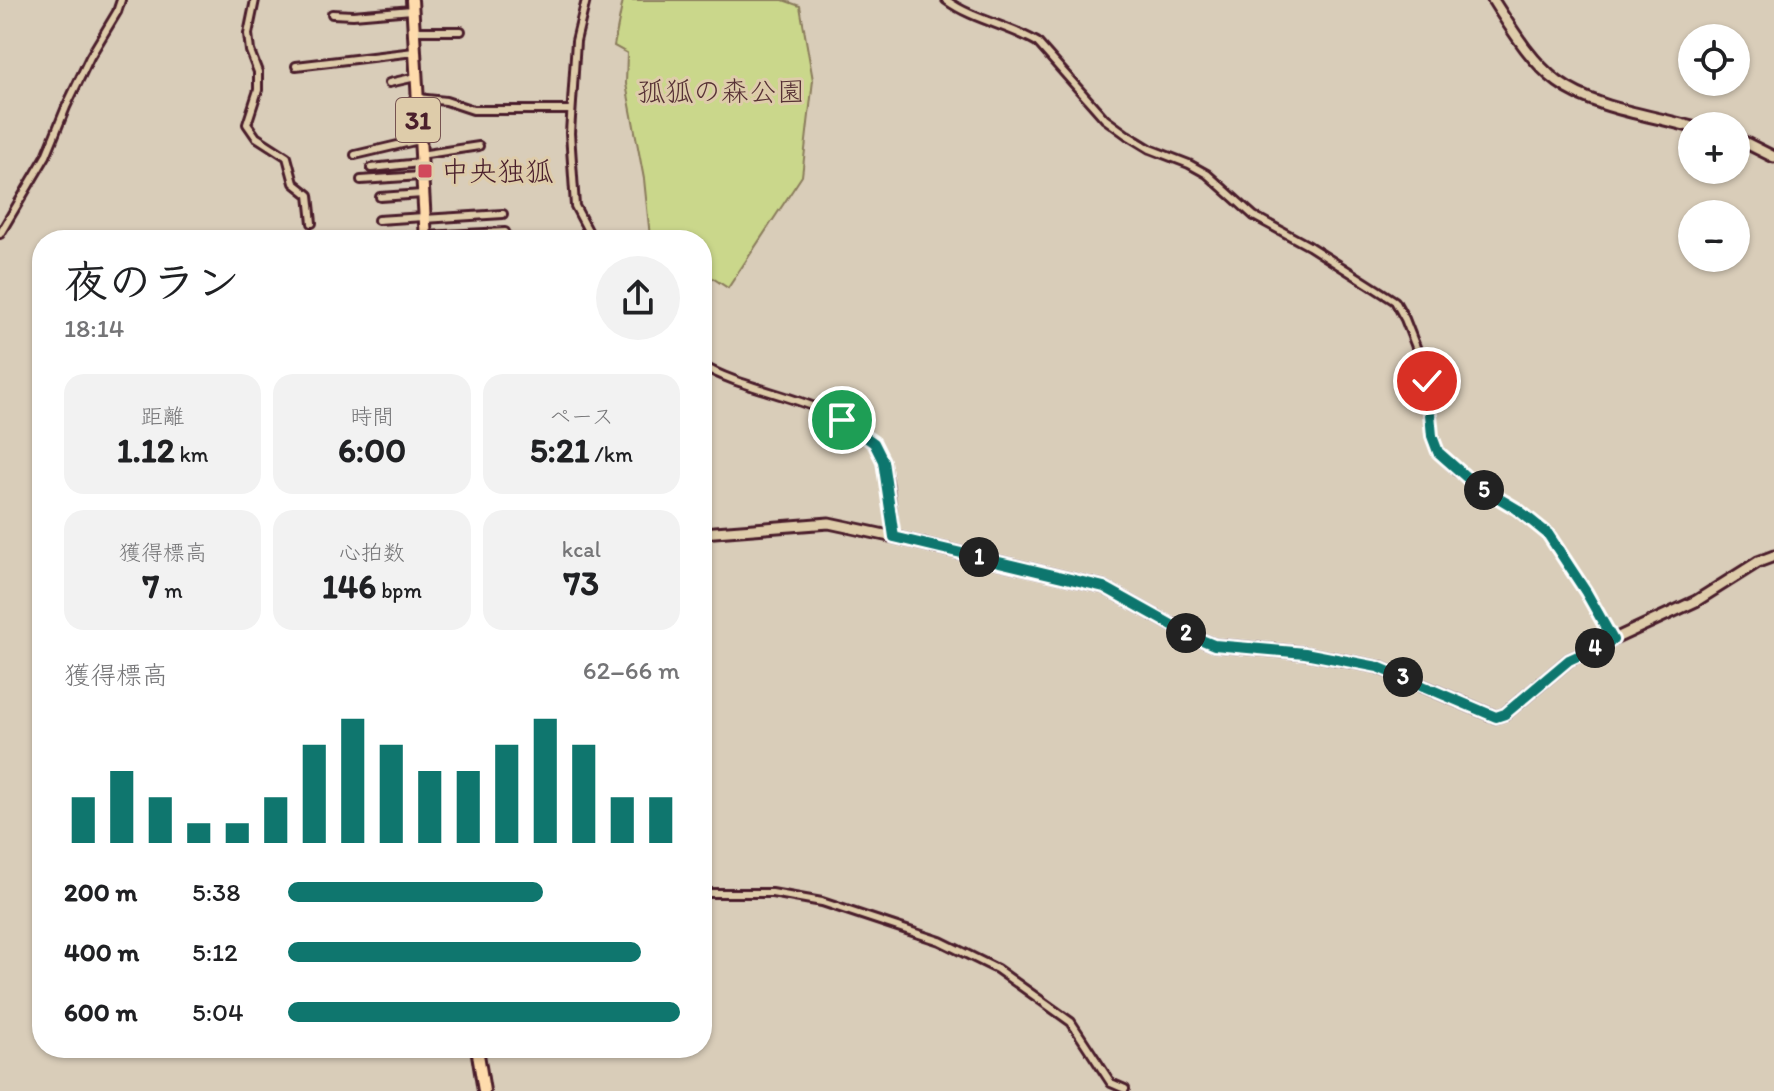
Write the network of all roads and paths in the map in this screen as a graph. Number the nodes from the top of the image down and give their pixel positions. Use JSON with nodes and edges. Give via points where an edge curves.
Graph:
{"nodes":[{"id":1,"x":121,"y":0,"type":"edge"},
{"id":2,"x":255,"y":0,"type":"edge"},
{"id":3,"x":586,"y":0,"type":"edge"},
{"id":4,"x":946,"y":0,"type":"edge"},
{"id":5,"x":1493,"y":0,"type":"edge"},
{"id":6,"x":412,"y":5,"type":"edge"},
{"id":7,"x":332,"y":14,"type":"dead end"},
{"id":8,"x":413,"y":31,"type":"junction"},
{"id":9,"x":461,"y":31,"type":"dead end"},
{"id":10,"x":414,"y":52,"type":"junction"},
{"id":11,"x":296,"y":66,"type":"dead end"},
{"id":12,"x":416,"y":77,"type":"junction"},
{"id":13,"x":389,"y":83,"type":"dead end"},
{"id":14,"x":417,"y":98,"type":"junction"},
{"id":15,"x":571,"y":110,"type":"junction"},
{"id":16,"x":1678,"y":124,"type":"edge"},
{"id":17,"x":419,"y":140,"type":"junction"},
{"id":18,"x":1750,"y":145,"type":"edge"},
{"id":19,"x":479,"y":146,"type":"dead end"},
{"id":20,"x":355,"y":155,"type":"dead end"},
{"id":21,"x":1774,"y":157,"type":"edge"},
{"id":22,"x":420,"y":159,"type":"junction"},
{"id":23,"x":371,"y":168,"type":"dead end"},
{"id":24,"x":421,"y":176,"type":"junction"},
{"id":25,"x":361,"y":180,"type":"dead end"},
{"id":26,"x":422,"y":194,"type":"junction"},
{"id":27,"x":380,"y":197,"type":"dead end"},
{"id":28,"x":503,"y":214,"type":"dead end"},
{"id":29,"x":424,"y":218,"type":"junction"},
{"id":30,"x":378,"y":220,"type":"dead end"},
{"id":31,"x":312,"y":223,"type":"dead end"},
{"id":32,"x":425,"y":230,"type":"edge"},
{"id":33,"x":588,"y":230,"type":"edge"},
{"id":34,"x":0,"y":234,"type":"edge"},
{"id":35,"x":712,"y":371,"type":"edge"},
{"id":36,"x":712,"y":532,"type":"edge"},
{"id":37,"x":894,"y":537,"type":"junction"},
{"id":38,"x":1774,"y":556,"type":"edge"},
{"id":39,"x":1613,"y":640,"type":"junction"},
{"id":40,"x":712,"y":893,"type":"edge"},
{"id":41,"x":479,"y":1058,"type":"edge"},
{"id":42,"x":1125,"y":1089,"type":"edge"},
{"id":43,"x":484,"y":1091,"type":"edge"}],
"edges":[{"from":1,"to":34,"type":"street","via":[[46,156]]},
{"from":2,"to":31,"type":"street","via":[[248,34],[258,90],[247,124],[256,137],[287,157],[294,183],[309,195]]},
{"from":3,"to":15,"type":"street","via":[[576,41]]},
{"from":4,"to":39,"type":"street","via":[[1037,42],[1105,119],[1127,135],[1207,174],[1254,216],[1395,301],[1425,370],[1438,452],[1548,534]]},
{"from":5,"to":16,"type":"street","via":[[1510,28],[1559,83],[1607,106]]},
{"from":6,"to":7,"type":"street"},
{"from":6,"to":8,"type":"main road","number":"31"},
{"from":8,"to":9,"type":"street"},
{"from":8,"to":10,"type":"main road","number":"31"},
{"from":10,"to":11,"type":"street"},
{"from":10,"to":12,"type":"main road","number":"31"},
{"from":12,"to":13,"type":"street"},
{"from":12,"to":14,"type":"main road","number":"31"},
{"from":14,"to":15,"type":"street","via":[[473,110]]},
{"from":14,"to":17,"type":"main road","number":"31"},
{"from":15,"to":33,"type":"street","via":[[575,206]]},
{"from":17,"to":20,"type":"street"},
{"from":17,"to":22,"type":"main road","number":"31"},
{"from":18,"to":21,"type":"street"},
{"from":19,"to":22,"type":"street"},
{"from":22,"to":23,"type":"street"},
{"from":22,"to":24,"type":"main road","number":"31"},
{"from":24,"to":25,"type":"street"},
{"from":24,"to":26,"type":"main road","number":"31"},
{"from":26,"to":27,"type":"street"},
{"from":26,"to":29,"type":"main road","number":"31"},
{"from":28,"to":29,"type":"street"},
{"from":29,"to":30,"type":"street"},
{"from":29,"to":32,"type":"main road","number":"31"},
{"from":35,"to":37,"type":"street","via":[[815,405],[874,443],[883,461]]},
{"from":36,"to":37,"type":"street","via":[[829,523]]},
{"from":37,"to":39,"type":"street","via":[[1104,587],[1214,645],[1305,653],[1378,667],[1496,717],[1569,660]]},
{"from":38,"to":39,"type":"street"},
{"from":40,"to":42,"type":"street","via":[[772,893],[822,902],[940,941],[997,969],[1071,1022],[1111,1083]]},
{"from":41,"to":43,"type":"main road"}]}
